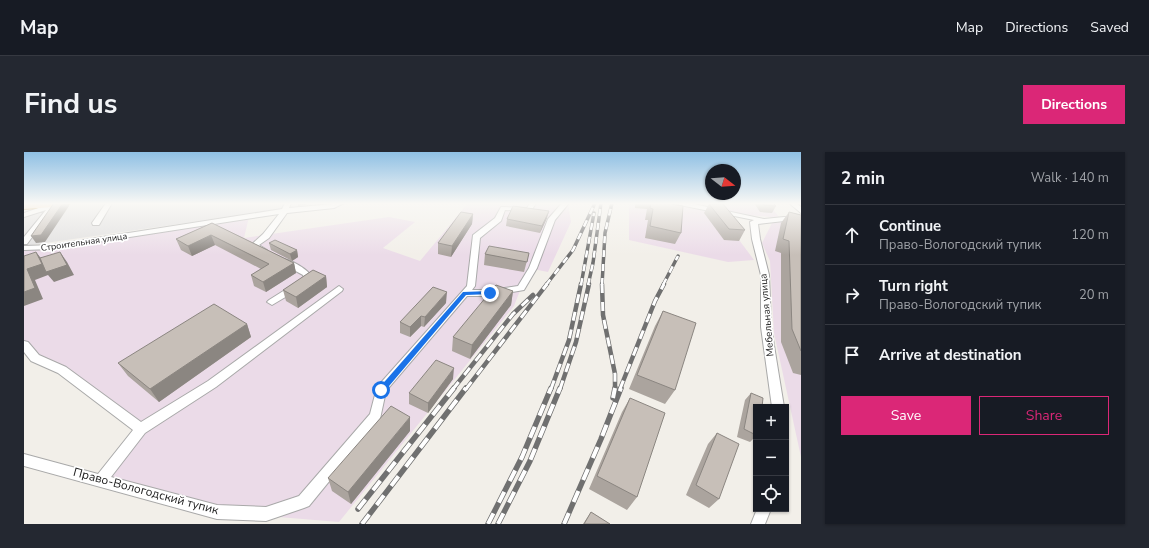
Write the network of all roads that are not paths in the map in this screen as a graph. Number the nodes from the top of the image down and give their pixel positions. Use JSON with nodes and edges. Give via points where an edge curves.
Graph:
{"nodes":[{"id":1,"x":41,"y":220,"type":"edge"},
{"id":2,"x":98,"y":220,"type":"edge"},
{"id":3,"x":208,"y":220,"type":"edge"},
{"id":4,"x":277,"y":220,"type":"edge"},
{"id":5,"x":496,"y":220,"type":"edge"},
{"id":6,"x":551,"y":220,"type":"edge"},
{"id":7,"x":770,"y":220,"type":"edge"},
{"id":8,"x":96,"y":223,"type":"dead end"},
{"id":9,"x":24,"y":242,"type":"edge"},
{"id":10,"x":24,"y":248,"type":"edge"},
{"id":11,"x":339,"y":289,"type":"dead end"},
{"id":12,"x":465,"y":293,"type":"junction"},
{"id":13,"x":272,"y":302,"type":"dead end"},
{"id":14,"x":24,"y":345,"type":"edge"},
{"id":15,"x":778,"y":404,"type":"edge"},
{"id":16,"x":141,"y":429,"type":"junction"},
{"id":17,"x":24,"y":460,"type":"edge"},
{"id":18,"x":101,"y":480,"type":"junction"},
{"id":19,"x":763,"y":512,"type":"edge"},
{"id":20,"x":758,"y":524,"type":"edge"}],
"edges":[{"from":1,"to":9,"type":"street","name":"Строительная улица"},
{"from":2,"to":8,"type":"street"},
{"from":3,"to":10,"type":"street","name":"Строительная улица","via":[[52,247]]},
{"from":4,"to":13,"type":"street","via":[[266,236],[251,244],[304,272],[308,278]]},
{"from":5,"to":12,"type":"street","name":"Право-Вологодский тупик","via":[[476,237],[471,286]]},
{"from":6,"to":12,"type":"street","via":[[533,268],[521,288],[490,293]]},
{"from":7,"to":15,"type":"street","name":"Мебельная улица","via":[[754,222],[764,275],[766,328]]},
{"from":11,"to":16,"type":"street","via":[[212,384]]},
{"from":12,"to":18,"type":"street","name":"Право-Вологодский тупик","via":[[381,390],[376,416],[304,501],[266,514],[217,512]]},
{"from":14,"to":16,"type":"street","via":[[35,358],[62,370]]},
{"from":16,"to":18,"type":"street"},
{"from":17,"to":18,"type":"street","name":"Право-Вологодский тупик"},
{"from":19,"to":20,"type":"street"}]}
